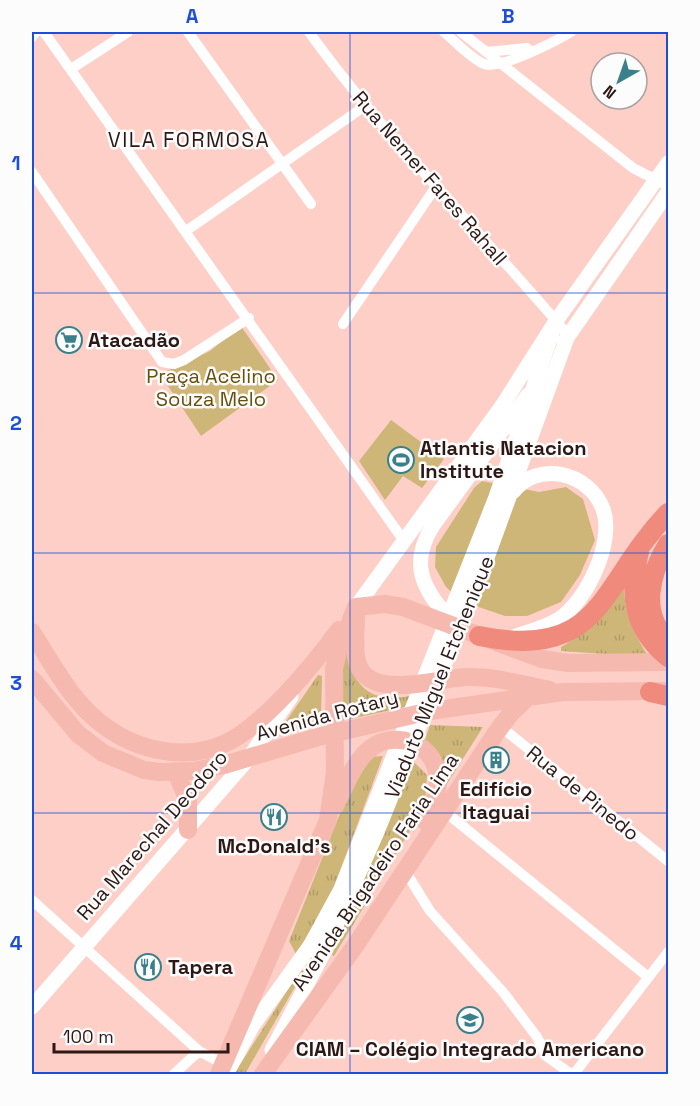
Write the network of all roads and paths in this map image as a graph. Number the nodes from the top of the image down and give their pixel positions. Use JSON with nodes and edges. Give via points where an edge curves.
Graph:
{"nodes":[{"id":1,"x":36,"y":32,"type":"edge"},
{"id":2,"x":44,"y":32,"type":"edge"},
{"id":3,"x":128,"y":32,"type":"edge"},
{"id":4,"x":188,"y":32,"type":"edge"},
{"id":5,"x":309,"y":32,"type":"edge"},
{"id":6,"x":444,"y":32,"type":"edge"},
{"id":7,"x":460,"y":32,"type":"edge"},
{"id":8,"x":571,"y":32,"type":"edge"},
{"id":9,"x":32,"y":37,"type":"edge"},
{"id":10,"x":539,"y":47,"type":"junction"},
{"id":11,"x":486,"y":52,"type":"junction"},
{"id":12,"x":500,"y":64,"type":"junction"},
{"id":13,"x":71,"y":69,"type":"junction"},
{"id":14,"x":366,"y":106,"type":"junction"},
{"id":15,"x":669,"y":163,"type":"edge"},
{"id":16,"x":282,"y":164,"type":"junction"},
{"id":17,"x":32,"y":172,"type":"edge"},
{"id":18,"x":662,"y":184,"type":"edge"},
{"id":19,"x":435,"y":188,"type":"junction"},
{"id":20,"x":669,"y":192,"type":"edge"},
{"id":21,"x":311,"y":204,"type":"dead end"},
{"id":22,"x":186,"y":231,"type":"junction"},
{"id":23,"x":249,"y":318,"type":"junction"},
{"id":24,"x":556,"y":321,"type":"junction"},
{"id":25,"x":343,"y":324,"type":"dead end"},
{"id":26,"x":568,"y":335,"type":"junction"},
{"id":27,"x":538,"y":382,"type":"junction"},
{"id":28,"x":504,"y":499,"type":"junction"},
{"id":29,"x":669,"y":513,"type":"edge"},
{"id":30,"x":404,"y":541,"type":"junction"},
{"id":31,"x":641,"y":544,"type":"junction"},
{"id":32,"x":669,"y":544,"type":"edge"},
{"id":33,"x":356,"y":607,"type":"junction"},
{"id":34,"x":457,"y":628,"type":"junction"},
{"id":35,"x":479,"y":636,"type":"junction"},
{"id":36,"x":669,"y":640,"type":"edge"},
{"id":37,"x":502,"y":641,"type":"junction"},
{"id":38,"x":34,"y":642,"type":"edge"},
{"id":39,"x":321,"y":655,"type":"junction"},
{"id":40,"x":669,"y":657,"type":"edge"},
{"id":41,"x":669,"y":663,"type":"edge"},
{"id":42,"x":32,"y":679,"type":"edge"},
{"id":43,"x":562,"y":692,"type":"junction"},
{"id":44,"x":662,"y":693,"type":"edge"},
{"id":45,"x":528,"y":698,"type":"junction"},
{"id":46,"x":496,"y":733,"type":"junction"},
{"id":47,"x":334,"y":734,"type":"junction"},
{"id":48,"x":248,"y":759,"type":"junction"},
{"id":49,"x":176,"y":772,"type":"junction"},
{"id":50,"x":443,"y":810,"type":"junction"},
{"id":51,"x":328,"y":820,"type":"junction"},
{"id":52,"x":188,"y":830,"type":"junction"},
{"id":53,"x":371,"y":830,"type":"junction"},
{"id":54,"x":669,"y":861,"type":"edge"},
{"id":55,"x":404,"y":869,"type":"junction"},
{"id":56,"x":32,"y":900,"type":"edge"},
{"id":57,"x":84,"y":948,"type":"junction"},
{"id":58,"x":669,"y":952,"type":"edge"},
{"id":59,"x":648,"y":977,"type":"junction"},
{"id":60,"x":32,"y":1007,"type":"edge"},
{"id":61,"x":199,"y":1051,"type":"junction"},
{"id":62,"x":223,"y":1070,"type":"edge"},
{"id":63,"x":174,"y":1074,"type":"edge"},
{"id":64,"x":259,"y":1074,"type":"edge"},
{"id":65,"x":263,"y":1074,"type":"edge"},
{"id":66,"x":572,"y":1074,"type":"edge"}],
"edges":[{"from":1,"to":9,"type":"street"},
{"from":2,"to":13,"type":"street"},
{"from":3,"to":13,"type":"street"},
{"from":4,"to":16,"type":"street"},
{"from":5,"to":14,"type":"street","name":"Rua Nemer Fares Rahall"},
{"from":6,"to":12,"type":"street","via":[[481,62]]},
{"from":7,"to":11,"type":"street"},
{"from":8,"to":10,"type":"street"},
{"from":10,"to":11,"type":"street"},
{"from":10,"to":12,"type":"street"},
{"from":11,"to":12,"type":"street"},
{"from":12,"to":18,"type":"street","via":[[633,168]]},
{"from":13,"to":22,"type":"street"},
{"from":14,"to":16,"type":"street"},
{"from":14,"to":19,"type":"street","name":"Rua Nemer Fares Rahall"},
{"from":15,"to":18,"type":"street","name":"Rua Marechal Deodoro"},
{"from":16,"to":21,"type":"street"},
{"from":16,"to":22,"type":"street"},
{"from":17,"to":23,"type":"street","via":[[162,362],[174,364],[184,360]]},
{"from":18,"to":24,"type":"street","name":"Rua Marechal Deodoro"},
{"from":19,"to":24,"type":"street","name":"Rua Nemer Fares Rahall"},
{"from":19,"to":25,"type":"street"},
{"from":20,"to":26,"type":"street"},
{"from":22,"to":23,"type":"street"},
{"from":23,"to":30,"type":"street"},
{"from":24,"to":26,"type":"street","name":"Rua Nemer Fares Rahall"},
{"from":24,"to":27,"type":"street"},
{"from":24,"to":30,"type":"street","name":"Rua Marechal Deodoro","via":[[502,406]]},
{"from":26,"to":27,"type":"street"},
{"from":26,"to":28,"type":"street","name":"Viaduto Miguel Etchenique"},
{"from":27,"to":28,"type":"street","name":"Viaduto Miguel Etchenique"},
{"from":27,"to":34,"type":"street","via":[[422,546],[420,564],[425,587]]},
{"from":28,"to":37,"type":"street","via":[[533,476],[563,474],[595,494],[605,515],[606,531],[597,565],[577,603],[559,618]]},
{"from":28,"to":53,"type":"street","name":"Viaduto Miguel Etchenique"},
{"from":29,"to":31,"type":"highway"},
{"from":30,"to":33,"type":"street","name":"Rua Marechal Deodoro"},
{"from":31,"to":37,"type":"highway","via":[[600,605],[578,628],[537,642]]},
{"from":31,"to":40,"type":"highway","via":[[634,609],[644,631]]},
{"from":32,"to":36,"type":"highway","via":[[656,566],[650,602],[657,626]]},
{"from":33,"to":34,"type":"main road","via":[[403,607]]},
{"from":33,"to":39,"type":"main road","name":"Rua Marechal Deodoro"},
{"from":33,"to":43,"type":"main road","via":[[356,657],[365,675],[374,681],[392,686],[466,677]]},
{"from":33,"to":47,"type":"main road","via":[[334,669]]},
{"from":34,"to":35,"type":"main road"},
{"from":35,"to":37,"type":"highway"},
{"from":35,"to":41,"type":"main road","via":[[555,662]]},
{"from":38,"to":39,"type":"main road","name":"Avenida Rotary","via":[[97,720],[129,742],[153,751],[175,752],[209,749],[244,732]]},
{"from":39,"to":48,"type":"street","name":"Rua Marechal Deodoro"},
{"from":42,"to":49,"type":"main road","name":"Avenida Rotary","via":[[78,734],[103,753],[144,770]]},
{"from":43,"to":44,"type":"main road","name":"Avenida Rotary"},
{"from":43,"to":45,"type":"main road","name":"Avenida Rotary"},
{"from":45,"to":46,"type":"main road","name":"Avenida Brigadeiro Faria Lima"},
{"from":45,"to":47,"type":"main road","name":"Avenida Rotary","via":[[430,711]]},
{"from":46,"to":50,"type":"main road","name":"Avenida Brigadeiro Faria Lima"},
{"from":46,"to":54,"type":"street","name":"Rua de Pinedo","via":[[506,731]]},
{"from":47,"to":48,"type":"main road","name":"Avenida Rotary"},
{"from":47,"to":51,"type":"main road"},
{"from":48,"to":49,"type":"main road","name":"Avenida Rotary"},
{"from":48,"to":52,"type":"street","name":"Rua Marechal Deodoro"},
{"from":49,"to":52,"type":"main road","via":[[188,801]]},
{"from":50,"to":55,"type":"main road","name":"Avenida Brigadeiro Faria Lima"},
{"from":50,"to":59,"type":"street"},
{"from":51,"to":55,"type":"main road","via":[[360,759],[372,748],[397,740],[421,747],[437,772],[437,788]]},
{"from":51,"to":62,"type":"main road"},
{"from":52,"to":57,"type":"street","name":"Rua Marechal Deodoro"},
{"from":53,"to":62,"type":"street","name":"Viaduto Miguel Etchenique","via":[[310,946]]},
{"from":53,"to":64,"type":"street","name":"Viaduto Miguel Etchenique","via":[[325,950]]},
{"from":55,"to":65,"type":"main road","name":"Avenida Brigadeiro Faria Lima","via":[[355,946]]},
{"from":55,"to":66,"type":"street","via":[[430,911],[503,992],[537,1037],[546,1056]]},
{"from":56,"to":57,"type":"street"},
{"from":57,"to":60,"type":"street","name":"Rua Marechal Deodoro"},
{"from":57,"to":61,"type":"street"},
{"from":58,"to":59,"type":"street"},
{"from":59,"to":66,"type":"street"},
{"from":61,"to":62,"type":"street","via":[[214,1059]]},
{"from":61,"to":63,"type":"street"}]}
